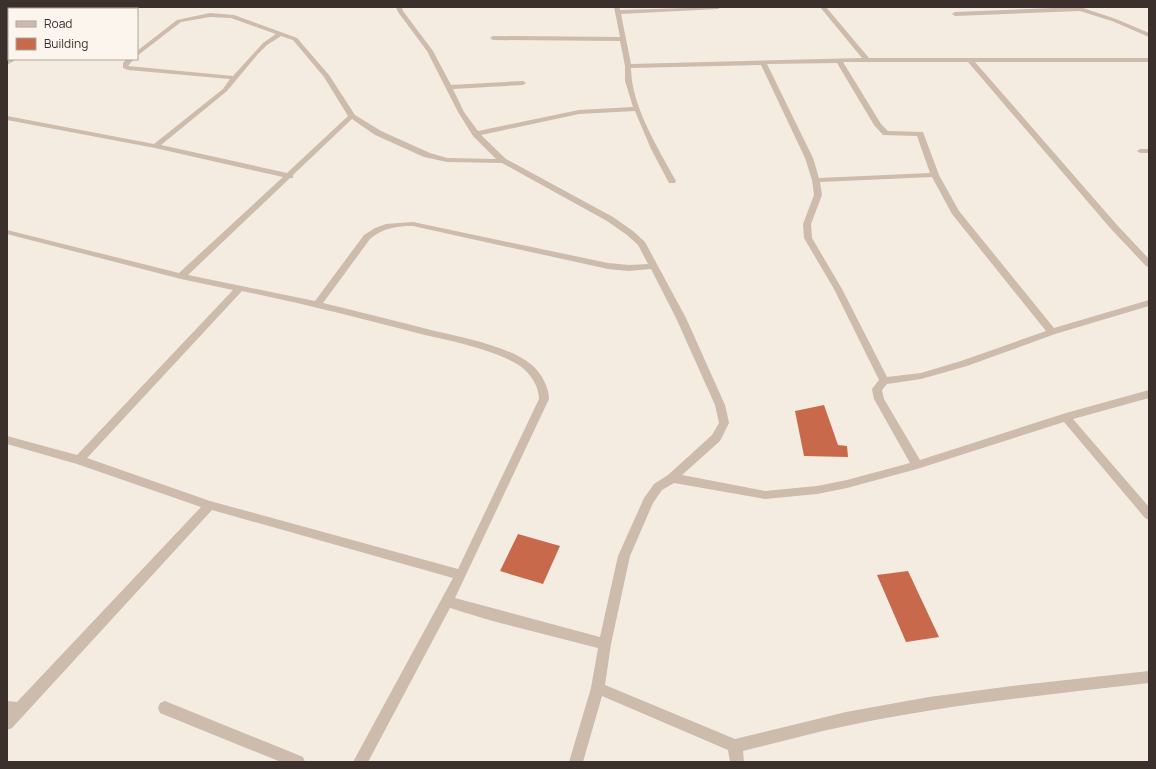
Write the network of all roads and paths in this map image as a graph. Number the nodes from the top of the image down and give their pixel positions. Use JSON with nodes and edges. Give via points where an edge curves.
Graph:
{"nodes":[{"id":1,"x":399,"y":7,"type":"edge"},
{"id":2,"x":718,"y":7,"type":"edge"},
{"id":3,"x":823,"y":7,"type":"edge"},
{"id":4,"x":1077,"y":8,"type":"edge"},
{"id":5,"x":617,"y":10,"type":"edge"},
{"id":6,"x":955,"y":14,"type":"dead end"},
{"id":7,"x":280,"y":34,"type":"junction"},
{"id":8,"x":1149,"y":35,"type":"edge"},
{"id":9,"x":493,"y":38,"type":"dead end"},
{"id":10,"x":624,"y":39,"type":"junction"},
{"id":11,"x":138,"y":53,"type":"edge"},
{"id":12,"x":969,"y":59,"type":"junction"},
{"id":13,"x":131,"y":60,"type":"edge"},
{"id":14,"x":867,"y":60,"type":"junction"},
{"id":15,"x":1149,"y":60,"type":"edge"},
{"id":16,"x":839,"y":61,"type":"junction"},
{"id":17,"x":763,"y":62,"type":"junction"},
{"id":18,"x":628,"y":66,"type":"junction"},
{"id":19,"x":236,"y":78,"type":"junction"},
{"id":20,"x":524,"y":83,"type":"dead end"},
{"id":21,"x":449,"y":87,"type":"junction"},
{"id":22,"x":637,"y":109,"type":"junction"},
{"id":23,"x":352,"y":116,"type":"junction"},
{"id":24,"x":9,"y":120,"type":"edge"},
{"id":25,"x":476,"y":134,"type":"junction"},
{"id":26,"x":155,"y":146,"type":"junction"},
{"id":27,"x":1140,"y":151,"type":"dead end"},
{"id":28,"x":1149,"y":151,"type":"edge"},
{"id":29,"x":503,"y":161,"type":"junction"},
{"id":30,"x":936,"y":174,"type":"junction"},
{"id":31,"x":290,"y":176,"type":"junction"},
{"id":32,"x":816,"y":180,"type":"junction"},
{"id":33,"x":672,"y":181,"type":"dead end"},
{"id":34,"x":7,"y":232,"type":"edge"},
{"id":35,"x":1149,"y":264,"type":"edge"},
{"id":36,"x":654,"y":266,"type":"junction"},
{"id":37,"x":181,"y":276,"type":"junction"},
{"id":38,"x":240,"y":288,"type":"junction"},
{"id":39,"x":1149,"y":303,"type":"edge"},
{"id":40,"x":317,"y":304,"type":"junction"},
{"id":41,"x":1052,"y":332,"type":"junction"},
{"id":42,"x":884,"y":381,"type":"junction"},
{"id":43,"x":1149,"y":394,"type":"edge"},
{"id":44,"x":1066,"y":416,"type":"junction"},
{"id":45,"x":7,"y":440,"type":"edge"},
{"id":46,"x":79,"y":460,"type":"junction"},
{"id":47,"x":917,"y":465,"type":"junction"},
{"id":48,"x":672,"y":478,"type":"junction"},
{"id":49,"x":210,"y":505,"type":"junction"},
{"id":50,"x":1149,"y":515,"type":"edge"},
{"id":51,"x":461,"y":575,"type":"junction"},
{"id":52,"x":446,"y":601,"type":"junction"},
{"id":53,"x":605,"y":644,"type":"junction"},
{"id":54,"x":1149,"y":677,"type":"edge"},
{"id":55,"x":598,"y":688,"type":"junction"},
{"id":56,"x":13,"y":708,"type":"edge"},
{"id":57,"x":166,"y":708,"type":"dead end"},
{"id":58,"x":7,"y":723,"type":"edge"},
{"id":59,"x":735,"y":746,"type":"junction"},
{"id":60,"x":298,"y":762,"type":"edge"},
{"id":61,"x":360,"y":762,"type":"edge"},
{"id":62,"x":576,"y":762,"type":"edge"},
{"id":63,"x":737,"y":762,"type":"edge"}],
"edges":[{"from":1,"to":21,"type":"street","via":[[430,50]]},
{"from":2,"to":5,"type":"street"},
{"from":3,"to":14,"type":"street"},
{"from":4,"to":6,"type":"street"},
{"from":4,"to":8,"type":"street"},
{"from":5,"to":10,"type":"street"},
{"from":7,"to":11,"type":"street","via":[[232,16],[197,17],[179,21]]},
{"from":7,"to":19,"type":"street","via":[[255,54]]},
{"from":7,"to":23,"type":"street","via":[[295,39],[310,55],[327,76]]},
{"from":9,"to":10,"type":"street"},
{"from":10,"to":18,"type":"street"},
{"from":12,"to":14,"type":"street"},
{"from":12,"to":15,"type":"street"},
{"from":12,"to":35,"type":"street"},
{"from":13,"to":19,"type":"street","via":[[125,66],[128,68]]},
{"from":14,"to":16,"type":"street"},
{"from":16,"to":17,"type":"street"},
{"from":16,"to":30,"type":"street","via":[[878,125],[886,133],[920,134]]},
{"from":17,"to":18,"type":"street"},
{"from":17,"to":32,"type":"street","via":[[809,158]]},
{"from":18,"to":22,"type":"street","via":[[628,81]]},
{"from":19,"to":26,"type":"street","via":[[225,90]]},
{"from":20,"to":21,"type":"street"},
{"from":21,"to":25,"type":"street","via":[[461,112]]},
{"from":22,"to":25,"type":"street","via":[[579,112]]},
{"from":22,"to":33,"type":"street","via":[[654,149]]},
{"from":23,"to":29,"type":"street","via":[[378,132],[427,155],[447,160]]},
{"from":23,"to":31,"type":"street"},
{"from":24,"to":26,"type":"street"},
{"from":25,"to":29,"type":"street"},
{"from":26,"to":31,"type":"street"},
{"from":27,"to":28,"type":"lane"},
{"from":29,"to":36,"type":"street","via":[[610,219],[642,244]]},
{"from":30,"to":32,"type":"street"},
{"from":30,"to":41,"type":"street","via":[[955,212]]},
{"from":31,"to":37,"type":"street"},
{"from":32,"to":42,"type":"street","via":[[818,195],[807,224],[808,238],[838,289]]},
{"from":34,"to":37,"type":"street"},
{"from":36,"to":40,"type":"street","via":[[608,266],[413,224],[393,225],[367,236]]},
{"from":36,"to":48,"type":"street","via":[[717,398],[724,423],[716,438]]},
{"from":37,"to":38,"type":"street"},
{"from":38,"to":40,"type":"street"},
{"from":38,"to":46,"type":"street"},
{"from":39,"to":41,"type":"street"},
{"from":40,"to":51,"type":"street","via":[[483,346],[528,367],[538,379],[544,391],[544,399]]},
{"from":41,"to":42,"type":"street","via":[[964,364],[921,376]]},
{"from":42,"to":47,"type":"street","via":[[877,389],[879,399]]},
{"from":43,"to":44,"type":"street"},
{"from":44,"to":47,"type":"street"},
{"from":44,"to":50,"type":"street"},
{"from":45,"to":46,"type":"street"},
{"from":46,"to":49,"type":"street"},
{"from":47,"to":48,"type":"street","via":[[847,484],[765,495]]},
{"from":48,"to":53,"type":"street","via":[[658,487],[648,501],[624,556]]},
{"from":49,"to":51,"type":"street"},
{"from":49,"to":56,"type":"street"},
{"from":51,"to":52,"type":"street"},
{"from":52,"to":53,"type":"street"},
{"from":52,"to":61,"type":"street"},
{"from":53,"to":55,"type":"street"},
{"from":54,"to":59,"type":"street","via":[[929,704]]},
{"from":55,"to":59,"type":"street"},
{"from":55,"to":62,"type":"street"},
{"from":56,"to":58,"type":"street"},
{"from":57,"to":60,"type":"street"},
{"from":59,"to":63,"type":"street"}]}
